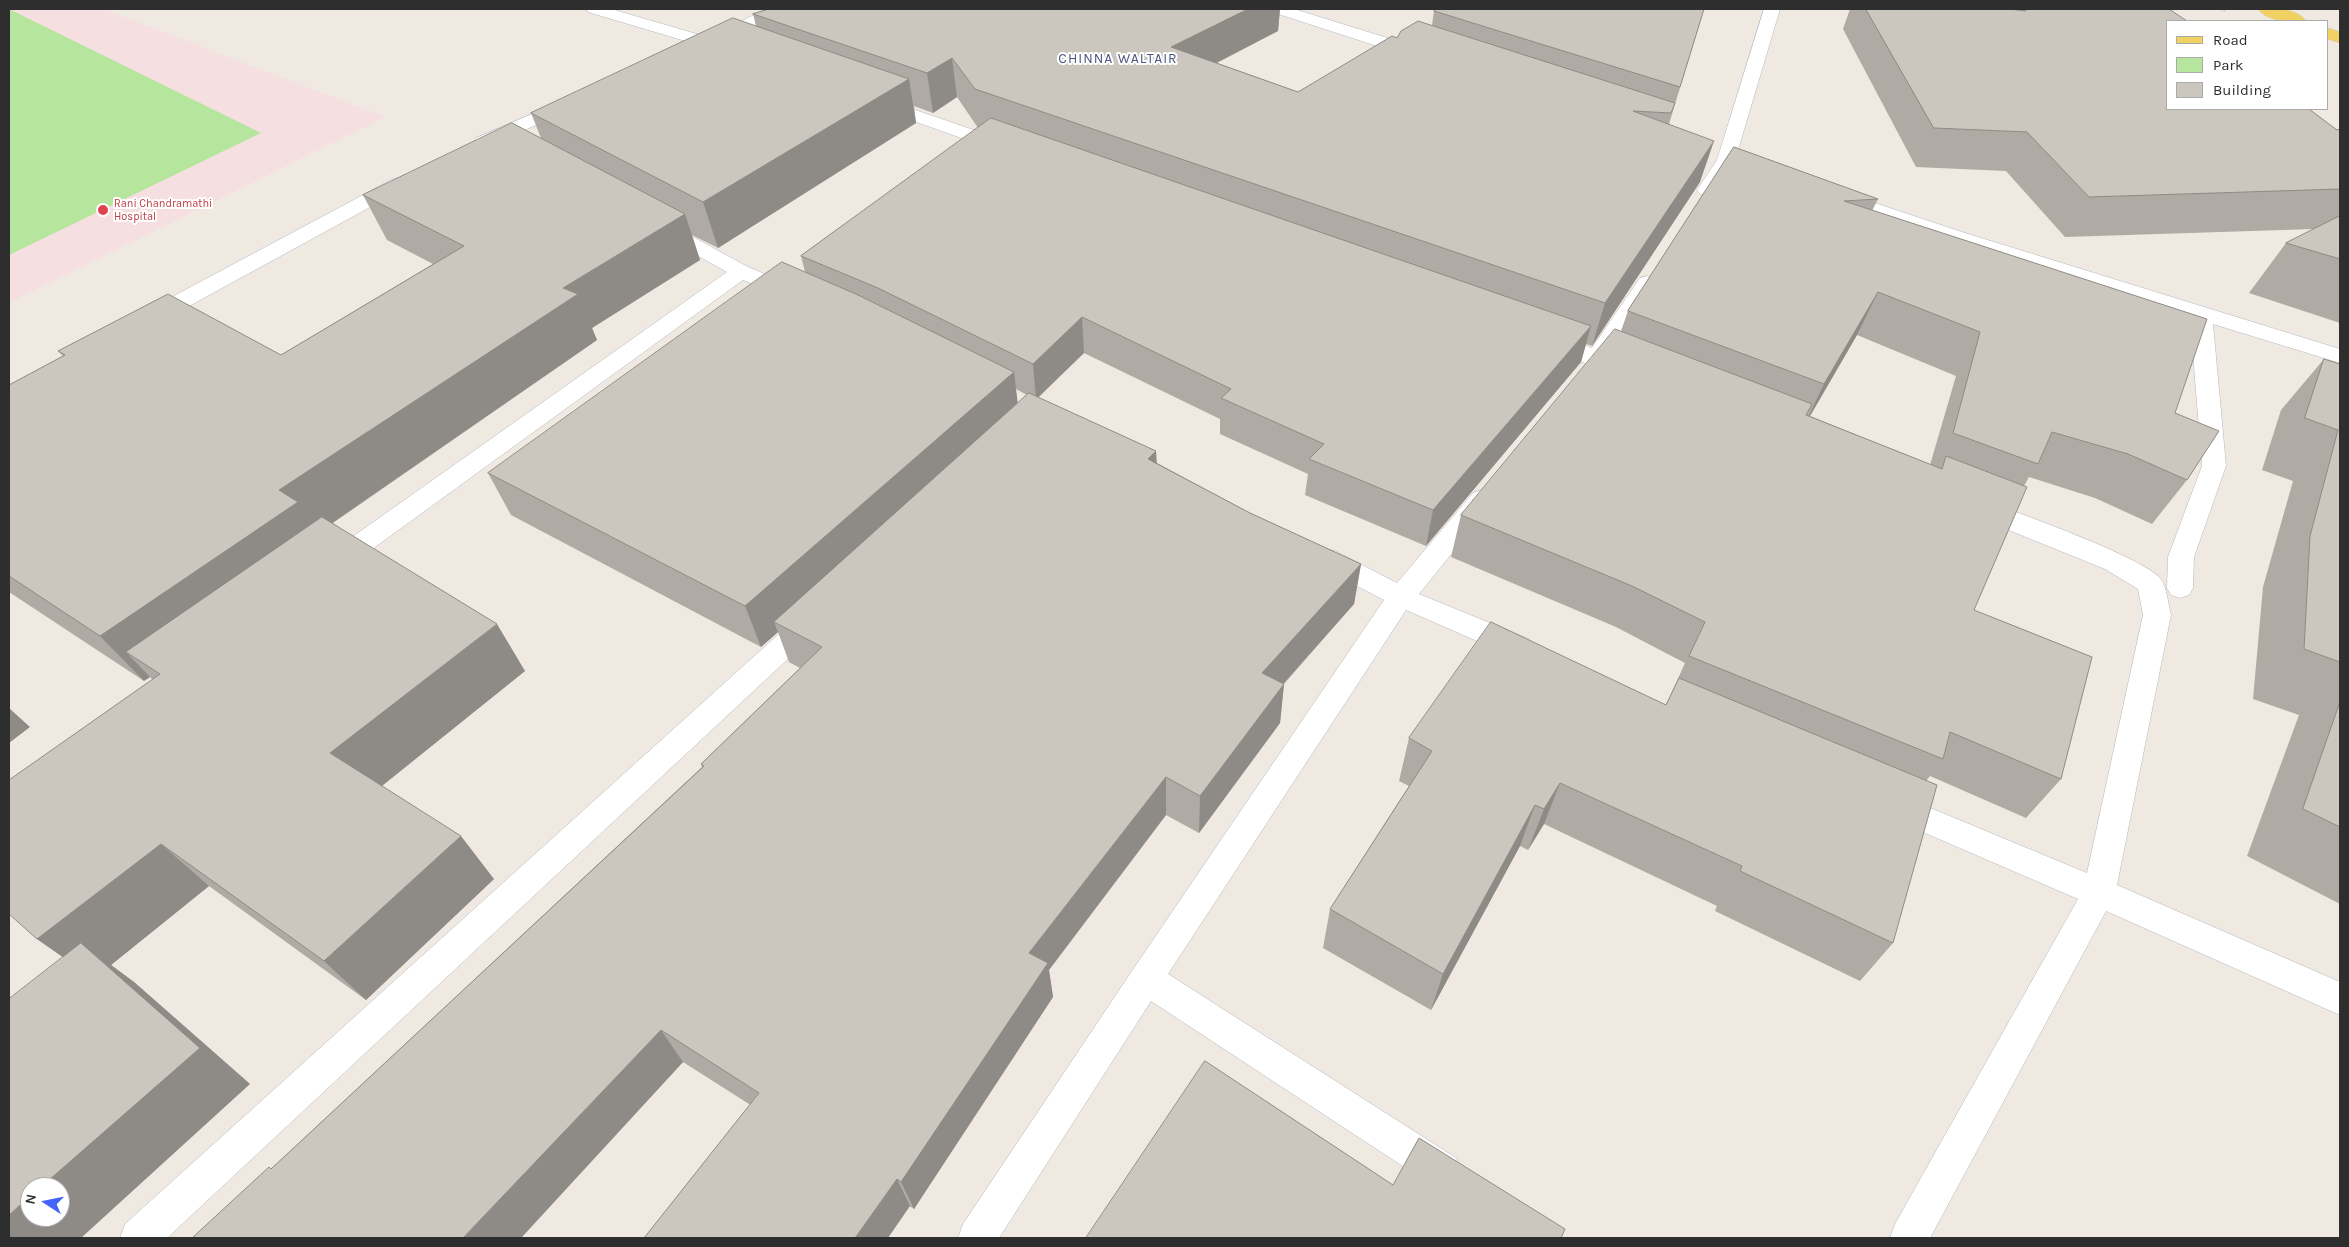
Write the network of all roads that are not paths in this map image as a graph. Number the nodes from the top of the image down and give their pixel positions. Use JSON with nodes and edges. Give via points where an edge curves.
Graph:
{"nodes":[{"id":1,"x":594,"y":9,"type":"edge"},
{"id":2,"x":780,"y":9,"type":"edge"},
{"id":3,"x":1278,"y":9,"type":"edge"},
{"id":4,"x":1772,"y":9,"type":"edge"},
{"id":5,"x":2266,"y":9,"type":"edge"},
{"id":6,"x":1334,"y":16,"type":"edge"},
{"id":7,"x":2295,"y":20,"type":"edge"},
{"id":8,"x":708,"y":41,"type":"junction"},
{"id":9,"x":681,"y":53,"type":"edge"},
{"id":10,"x":745,"y":55,"type":"edge"},
{"id":11,"x":1431,"y":58,"type":"edge"},
{"id":12,"x":583,"y":97,"type":"edge"},
{"id":13,"x":867,"y":98,"type":"edge"},
{"id":14,"x":493,"y":137,"type":"junction"},
{"id":15,"x":468,"y":149,"type":"edge"},
{"id":16,"x":519,"y":151,"type":"edge"},
{"id":17,"x":1026,"y":154,"type":"edge"},
{"id":18,"x":418,"y":174,"type":"edge"},
{"id":19,"x":1819,"y":191,"type":"edge"},
{"id":20,"x":1694,"y":209,"type":"edge"},
{"id":21,"x":638,"y":216,"type":"edge"},
{"id":22,"x":1662,"y":259,"type":"edge"},
{"id":23,"x":741,"y":271,"type":"junction"},
{"id":24,"x":813,"y":302,"type":"edge"},
{"id":25,"x":2202,"y":313,"type":"junction"},
{"id":26,"x":134,"y":326,"type":"edge"},
{"id":27,"x":1532,"y":334,"type":"edge"},
{"id":28,"x":2340,"y":356,"type":"edge"},
{"id":29,"x":1598,"y":358,"type":"junction"},
{"id":30,"x":1653,"y":379,"type":"edge"},
{"id":31,"x":1579,"y":381,"type":"edge"},
{"id":32,"x":1496,"y":481,"type":"edge"},
{"id":33,"x":1958,"y":500,"type":"edge"},
{"id":34,"x":1304,"y":547,"type":"edge"},
{"id":35,"x":314,"y":577,"type":"edge"},
{"id":36,"x":2180,"y":588,"type":"dead end"},
{"id":37,"x":1401,"y":597,"type":"junction"},
{"id":38,"x":834,"y":600,"type":"edge"},
{"id":39,"x":1539,"y":655,"type":"edge"},
{"id":40,"x":1869,"y":795,"type":"edge"},
{"id":41,"x":2099,"y":893,"type":"junction"},
{"id":42,"x":1146,"y":979,"type":"junction"},
{"id":43,"x":2340,"y":999,"type":"edge"},
{"id":44,"x":1472,"y":1190,"type":"edge"},
{"id":45,"x":139,"y":1238,"type":"edge"},
{"id":46,"x":977,"y":1238,"type":"edge"},
{"id":47,"x":1909,"y":1238,"type":"edge"}],
"edges":[{"from":1,"to":8,"type":"street"},
{"from":2,"to":8,"type":"street"},
{"from":3,"to":6,"type":"street"},
{"from":4,"to":20,"type":"street","via":[[1727,160]]},
{"from":5,"to":7,"type":"main road"},
{"from":6,"to":11,"type":"street"},
{"from":8,"to":9,"type":"street"},
{"from":8,"to":10,"type":"street"},
{"from":12,"to":14,"type":"street"},
{"from":13,"to":17,"type":"street"},
{"from":14,"to":15,"type":"street"},
{"from":14,"to":16,"type":"street"},
{"from":18,"to":26,"type":"street"},
{"from":19,"to":25,"type":"street"},
{"from":21,"to":23,"type":"street"},
{"from":22,"to":29,"type":"street"},
{"from":23,"to":24,"type":"street"},
{"from":23,"to":35,"type":"street"},
{"from":25,"to":28,"type":"street"},
{"from":25,"to":36,"type":"street","via":[[2214,466],[2181,557]]},
{"from":27,"to":29,"type":"street"},
{"from":29,"to":30,"type":"street"},
{"from":29,"to":31,"type":"street"},
{"from":32,"to":37,"type":"street"},
{"from":33,"to":41,"type":"street","via":[[2114,562],[2150,584],[2157,615]]},
{"from":34,"to":37,"type":"street"},
{"from":37,"to":39,"type":"street"},
{"from":37,"to":42,"type":"street"},
{"from":38,"to":45,"type":"street"},
{"from":40,"to":41,"type":"street"},
{"from":41,"to":43,"type":"street"},
{"from":41,"to":47,"type":"street"},
{"from":42,"to":44,"type":"street"},
{"from":42,"to":46,"type":"street"}]}
